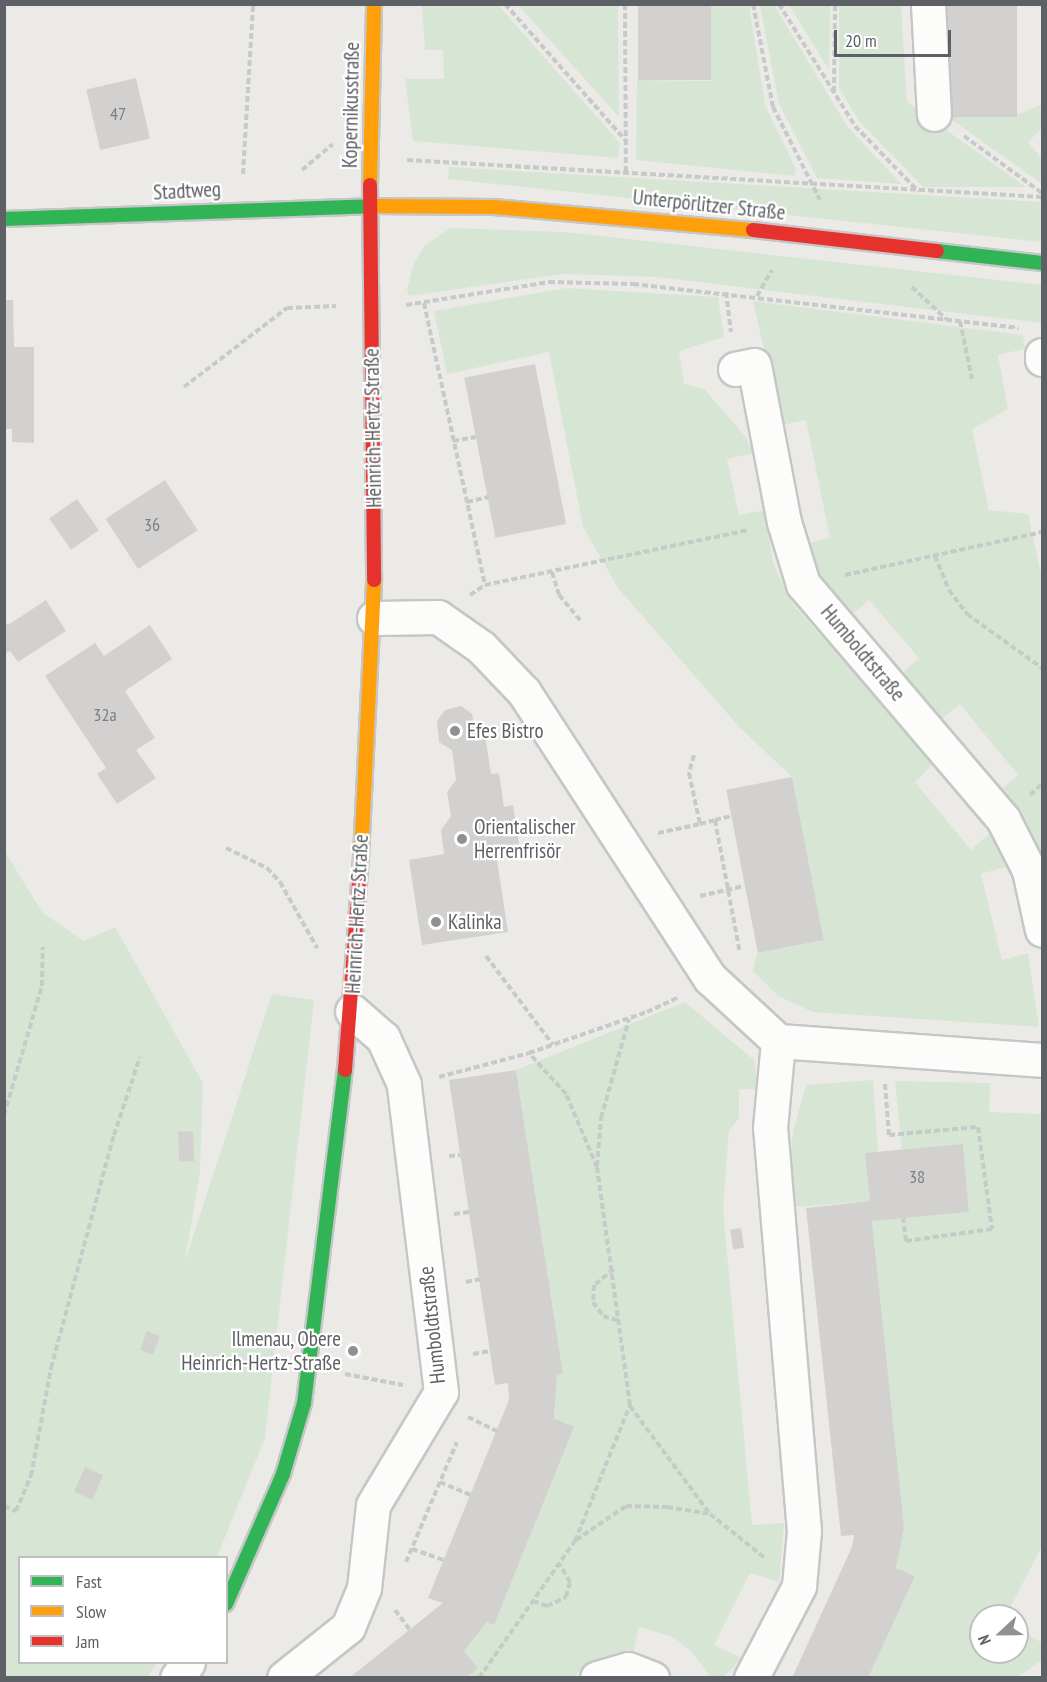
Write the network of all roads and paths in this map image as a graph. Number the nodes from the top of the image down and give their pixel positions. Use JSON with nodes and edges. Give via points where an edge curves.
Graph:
{"nodes":[{"id":1,"x":253,"y":4,"type":"edge"},
{"id":2,"x":374,"y":4,"type":"edge"},
{"id":3,"x":505,"y":4,"type":"edge"},
{"id":4,"x":626,"y":4,"type":"edge"},
{"id":5,"x":753,"y":4,"type":"edge"},
{"id":6,"x":779,"y":4,"type":"edge"},
{"id":7,"x":835,"y":4,"type":"edge"},
{"id":8,"x":928,"y":4,"type":"edge"},
{"id":9,"x":834,"y":93,"type":"junction"},
{"id":10,"x":934,"y":114,"type":"joint"},
{"id":11,"x":335,"y":142,"type":"dead end"},
{"id":12,"x":627,"y":142,"type":"junction"},
{"id":13,"x":370,"y":158,"type":"junction"},
{"id":14,"x":299,"y":171,"type":"dead end"},
{"id":15,"x":626,"y":171,"type":"junction"},
{"id":16,"x":810,"y":183,"type":"junction"},
{"id":17,"x":918,"y":191,"type":"junction"},
{"id":18,"x":1042,"y":195,"type":"edge"},
{"id":19,"x":371,"y":206,"type":"junction"},
{"id":20,"x":243,"y":210,"type":"junction"},
{"id":21,"x":4,"y":219,"type":"edge"},
{"id":22,"x":1042,"y":263,"type":"edge"},
{"id":23,"x":424,"y":303,"type":"junction"},
{"id":24,"x":372,"y":304,"type":"junction"},
{"id":25,"x":960,"y":321,"type":"junction"},
{"id":26,"x":1038,"y":348,"type":"edge"},
{"id":27,"x":735,"y":369,"type":"dead end"},
{"id":28,"x":972,"y":379,"type":"dead end"},
{"id":29,"x":184,"y":387,"type":"dead end"},
{"id":30,"x":476,"y":437,"type":"dead end"},
{"id":31,"x":453,"y":441,"type":"junction"},
{"id":32,"x":488,"y":496,"type":"dead end"},
{"id":33,"x":467,"y":502,"type":"junction"},
{"id":34,"x":784,"y":522,"type":"junction"},
{"id":35,"x":1042,"y":532,"type":"edge"},
{"id":36,"x":935,"y":556,"type":"junction"},
{"id":37,"x":552,"y":572,"type":"junction"},
{"id":38,"x":803,"y":584,"type":"junction"},
{"id":39,"x":485,"y":585,"type":"junction"},
{"id":40,"x":438,"y":616,"type":"junction"},
{"id":41,"x":374,"y":618,"type":"junction"},
{"id":42,"x":580,"y":620,"type":"dead end"},
{"id":43,"x":1042,"y":668,"type":"edge"},
{"id":44,"x":694,"y":755,"type":"dead end"},
{"id":45,"x":731,"y":816,"type":"dead end"},
{"id":46,"x":715,"y":820,"type":"junction"},
{"id":47,"x":226,"y":848,"type":"dead end"},
{"id":48,"x":744,"y":886,"type":"dead end"},
{"id":49,"x":728,"y":890,"type":"junction"},
{"id":50,"x":666,"y":909,"type":"junction"},
{"id":51,"x":1042,"y":930,"type":"edge"},
{"id":52,"x":43,"y":947,"type":"dead end"},
{"id":53,"x":319,"y":951,"type":"dead end"},
{"id":54,"x":486,"y":956,"type":"dead end"},
{"id":55,"x":710,"y":978,"type":"junction"},
{"id":56,"x":682,"y":996,"type":"dead end"},
{"id":57,"x":352,"y":1011,"type":"junction"},
{"id":58,"x":629,"y":1018,"type":"junction"},
{"id":59,"x":778,"y":1041,"type":"junction"},
{"id":60,"x":553,"y":1045,"type":"junction"},
{"id":61,"x":882,"y":1048,"type":"junction"},
{"id":62,"x":529,"y":1053,"type":"junction"},
{"id":63,"x":140,"y":1057,"type":"dead end"},
{"id":64,"x":1042,"y":1060,"type":"edge"},
{"id":65,"x":479,"y":1068,"type":"dead end"},
{"id":66,"x":4,"y":1115,"type":"edge"},
{"id":67,"x":597,"y":1167,"type":"junction"},
{"id":68,"x":903,"y":1218,"type":"dead end"},
{"id":69,"x":614,"y":1269,"type":"junction"},
{"id":70,"x":620,"y":1321,"type":"junction"},
{"id":71,"x":357,"y":1376,"type":"dead end"},
{"id":72,"x":441,"y":1392,"type":"junction"},
{"id":73,"x":630,"y":1405,"type":"junction"},
{"id":74,"x":460,"y":1424,"type":"dead end"},
{"id":75,"x":497,"y":1431,"type":"dead end"},
{"id":76,"x":460,"y":1435,"type":"dead end"},
{"id":77,"x":440,"y":1482,"type":"junction"},
{"id":78,"x":470,"y":1495,"type":"dead end"},
{"id":79,"x":4,"y":1506,"type":"edge"},
{"id":80,"x":710,"y":1515,"type":"junction"},
{"id":81,"x":575,"y":1540,"type":"junction"},
{"id":82,"x":412,"y":1549,"type":"junction"},
{"id":83,"x":444,"y":1560,"type":"dead end"},
{"id":84,"x":559,"y":1564,"type":"junction"},
{"id":85,"x":403,"y":1569,"type":"dead end"},
{"id":86,"x":799,"y":1586,"type":"junction"},
{"id":87,"x":228,"y":1599,"type":"edge"},
{"id":88,"x":533,"y":1601,"type":"junction"},
{"id":89,"x":348,"y":1627,"type":"junction"},
{"id":90,"x":411,"y":1631,"type":"dead end"},
{"id":91,"x":187,"y":1664,"type":"edge"},
{"id":92,"x":177,"y":1677,"type":"edge"},
{"id":93,"x":284,"y":1677,"type":"edge"},
{"id":94,"x":479,"y":1677,"type":"edge"},
{"id":95,"x":597,"y":1677,"type":"edge"},
{"id":96,"x":652,"y":1677,"type":"edge"},
{"id":97,"x":751,"y":1677,"type":"edge"}],
"edges":[{"from":1,"to":20,"type":"path"},
{"from":2,"to":13,"type":"street","name":"Kopernikusstraße"},
{"from":3,"to":12,"type":"path"},
{"from":4,"to":12,"type":"path"},
{"from":5,"to":16,"type":"path","via":[[773,108]]},
{"from":6,"to":9,"type":"path"},
{"from":7,"to":9,"type":"path"},
{"from":8,"to":10,"type":"street"},
{"from":9,"to":17,"type":"path","via":[[855,126]]},
{"from":10,"to":18,"type":"path"},
{"from":11,"to":14,"type":"path"},
{"from":12,"to":15,"type":"path"},
{"from":13,"to":15,"type":"path"},
{"from":13,"to":19,"type":"street","name":"Kopernikusstraße"},
{"from":15,"to":16,"type":"path"},
{"from":16,"to":17,"type":"path"},
{"from":17,"to":18,"type":"path"},
{"from":19,"to":20,"type":"street","name":"Stadtweg"},
{"from":19,"to":22,"type":"street","name":"Unterpörlitzer Straße","via":[[494,207],[651,219]]},
{"from":19,"to":24,"type":"street","name":"Heinrich-Hertz-Straße"},
{"from":20,"to":21,"type":"street","name":"Stadtweg"},
{"from":23,"to":24,"type":"path"},
{"from":23,"to":25,"type":"path","via":[[549,282],[633,284]]},
{"from":23,"to":31,"type":"path"},
{"from":24,"to":29,"type":"path","via":[[287,308]]},
{"from":24,"to":41,"type":"street","name":"Heinrich-Hertz-Straße"},
{"from":25,"to":26,"type":"path"},
{"from":25,"to":28,"type":"path"},
{"from":27,"to":34,"type":"street","name":"Humboldtstraße","via":[[754,365]]},
{"from":30,"to":31,"type":"path"},
{"from":31,"to":33,"type":"path"},
{"from":32,"to":33,"type":"path"},
{"from":33,"to":39,"type":"path"},
{"from":34,"to":37,"type":"path"},
{"from":34,"to":38,"type":"street","name":"Humboldtstraße"},
{"from":35,"to":36,"type":"path"},
{"from":36,"to":38,"type":"path"},
{"from":36,"to":43,"type":"path","via":[[949,591],[967,614]]},
{"from":37,"to":39,"type":"path"},
{"from":37,"to":42,"type":"path","via":[[559,595]]},
{"from":38,"to":51,"type":"street","name":"Humboldtstraße","via":[[1003,819],[1029,870]]},
{"from":39,"to":40,"type":"path"},
{"from":40,"to":41,"type":"street"},
{"from":40,"to":50,"type":"street","via":[[481,647],[524,692]]},
{"from":41,"to":57,"type":"street","name":"Heinrich-Hertz-Straße"},
{"from":44,"to":46,"type":"path","via":[[689,773],[700,824]]},
{"from":45,"to":46,"type":"path"},
{"from":46,"to":49,"type":"path"},
{"from":47,"to":53,"type":"path","via":[[267,868],[280,882]]},
{"from":48,"to":49,"type":"path"},
{"from":49,"to":50,"type":"path","via":[[687,899]]},
{"from":49,"to":55,"type":"path","via":[[742,964]]},
{"from":50,"to":55,"type":"street"},
{"from":52,"to":66,"type":"path","via":[[42,986]]},
{"from":54,"to":60,"type":"path"},
{"from":55,"to":59,"type":"street"},
{"from":56,"to":58,"type":"path"},
{"from":57,"to":72,"type":"street","name":"Humboldtstraße","via":[[383,1038],[404,1084]]},
{"from":57,"to":87,"type":"street","name":"Heinrich-Hertz-Straße","via":[[304,1403],[283,1474]]},
{"from":58,"to":60,"type":"path"},
{"from":58,"to":67,"type":"path","via":[[601,1118]]},
{"from":59,"to":61,"type":"street"},
{"from":59,"to":86,"type":"street","via":[[770,1128],[804,1532]]},
{"from":60,"to":62,"type":"path"},
{"from":61,"to":64,"type":"street"},
{"from":61,"to":68,"type":"path","via":[[889,1135],[978,1126],[992,1229],[906,1240]]},
{"from":62,"to":65,"type":"path"},
{"from":62,"to":67,"type":"path","via":[[566,1094]]},
{"from":63,"to":79,"type":"path","via":[[51,1368],[31,1476],[16,1511]]},
{"from":67,"to":69,"type":"path"},
{"from":69,"to":70,"type":"path"},
{"from":69,"to":70,"type":"path","via":[[594,1285],[593,1302],[603,1316]]},
{"from":70,"to":73,"type":"path"},
{"from":71,"to":72,"type":"path"},
{"from":72,"to":89,"type":"street","name":"Humboldtstraße","via":[[373,1505],[364,1588]]},
{"from":73,"to":80,"type":"path"},
{"from":73,"to":81,"type":"path"},
{"from":74,"to":75,"type":"path","via":[[461,1414]]},
{"from":76,"to":77,"type":"path"},
{"from":77,"to":78,"type":"path"},
{"from":77,"to":82,"type":"path"},
{"from":80,"to":81,"type":"path","via":[[667,1507],[626,1506]]},
{"from":80,"to":86,"type":"path"},
{"from":81,"to":84,"type":"path"},
{"from":82,"to":83,"type":"path"},
{"from":82,"to":85,"type":"path"},
{"from":84,"to":88,"type":"path"},
{"from":84,"to":88,"type":"path","via":[[570,1582],[566,1597],[547,1606]]},
{"from":86,"to":97,"type":"street"},
{"from":88,"to":94,"type":"path"},
{"from":89,"to":90,"type":"path","via":[[389,1601]]},
{"from":89,"to":93,"type":"street","name":"Humboldtstraße"},
{"from":91,"to":92,"type":"street"},
{"from":95,"to":96,"type":"street","via":[[628,1669]]}]}
